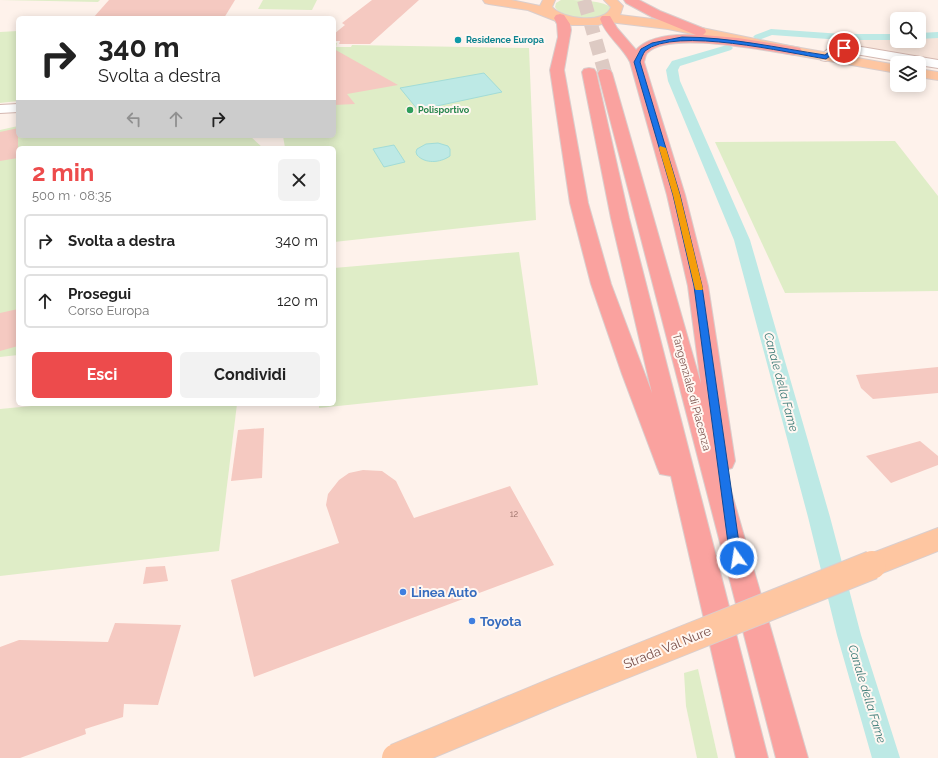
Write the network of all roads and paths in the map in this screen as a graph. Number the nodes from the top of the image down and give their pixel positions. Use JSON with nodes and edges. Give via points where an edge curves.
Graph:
{"nodes":[{"id":1,"x":489,"y":0,"type":"edge"},
{"id":2,"x":550,"y":0,"type":"edge"},
{"id":3,"x":630,"y":0,"type":"edge"},
{"id":4,"x":614,"y":3,"type":"edge"},
{"id":5,"x":555,"y":16,"type":"junction"},
{"id":6,"x":608,"y":18,"type":"junction"},
{"id":7,"x":668,"y":25,"type":"junction"},
{"id":8,"x":700,"y":32,"type":"junction"},
{"id":9,"x":795,"y":51,"type":"junction"},
{"id":10,"x":826,"y":57,"type":"junction"},
{"id":11,"x":637,"y":62,"type":"junction"},
{"id":12,"x":938,"y":64,"type":"edge"},
{"id":13,"x":890,"y":68,"type":"edge"},
{"id":14,"x":926,"y":74,"type":"edge"},
{"id":15,"x":938,"y":76,"type":"edge"},
{"id":16,"x":16,"y":108,"type":"edge"},
{"id":17,"x":0,"y":109,"type":"edge"},
{"id":18,"x":938,"y":539,"type":"edge"},
{"id":19,"x":733,"y":543,"type":"junction"},
{"id":20,"x":700,"y":544,"type":"junction"},
{"id":21,"x":396,"y":758,"type":"edge"},
{"id":22,"x":752,"y":758,"type":"edge"},
{"id":23,"x":792,"y":758,"type":"edge"}],
"edges":[{"from":1,"to":5,"type":"main road","via":[[531,7]]},
{"from":2,"to":5,"type":"main road","via":[[546,7]]},
{"from":3,"to":8,"type":"highway"},
{"from":4,"to":6,"type":"main road","via":[[618,10]]},
{"from":4,"to":7,"type":"main road"},
{"from":5,"to":6,"type":"main road","via":[[584,22]]},
{"from":5,"to":20,"type":"highway","via":[[565,27],[565,38],[556,70],[586,234],[632,374]]},
{"from":6,"to":7,"type":"main road"},
{"from":6,"to":11,"type":"highway","via":[[608,26],[632,52]]},
{"from":7,"to":8,"type":"main road"},
{"from":8,"to":9,"type":"main road"},
{"from":9,"to":10,"type":"main road"},
{"from":9,"to":11,"type":"highway","via":[[682,38],[662,41],[651,46],[643,51]]},
{"from":10,"to":12,"type":"street","via":[[835,50],[844,48]]},
{"from":10,"to":13,"type":"main road"},
{"from":11,"to":19,"type":"highway","via":[[676,195],[698,286]]},
{"from":14,"to":15,"type":"main road"},
{"from":16,"to":17,"type":"street"},
{"from":18,"to":21,"type":"main road","name":"Strada Val Nure","bridge":true},
{"from":19,"to":20,"type":"highway","name":"Tangenziale di Piacenza","via":[[597,72],[620,218]]},
{"from":19,"to":23,"type":"highway","name":"Tangenziale di Piacenza"},
{"from":20,"to":22,"type":"highway","name":"Tangenziale di Piacenza"}]}
